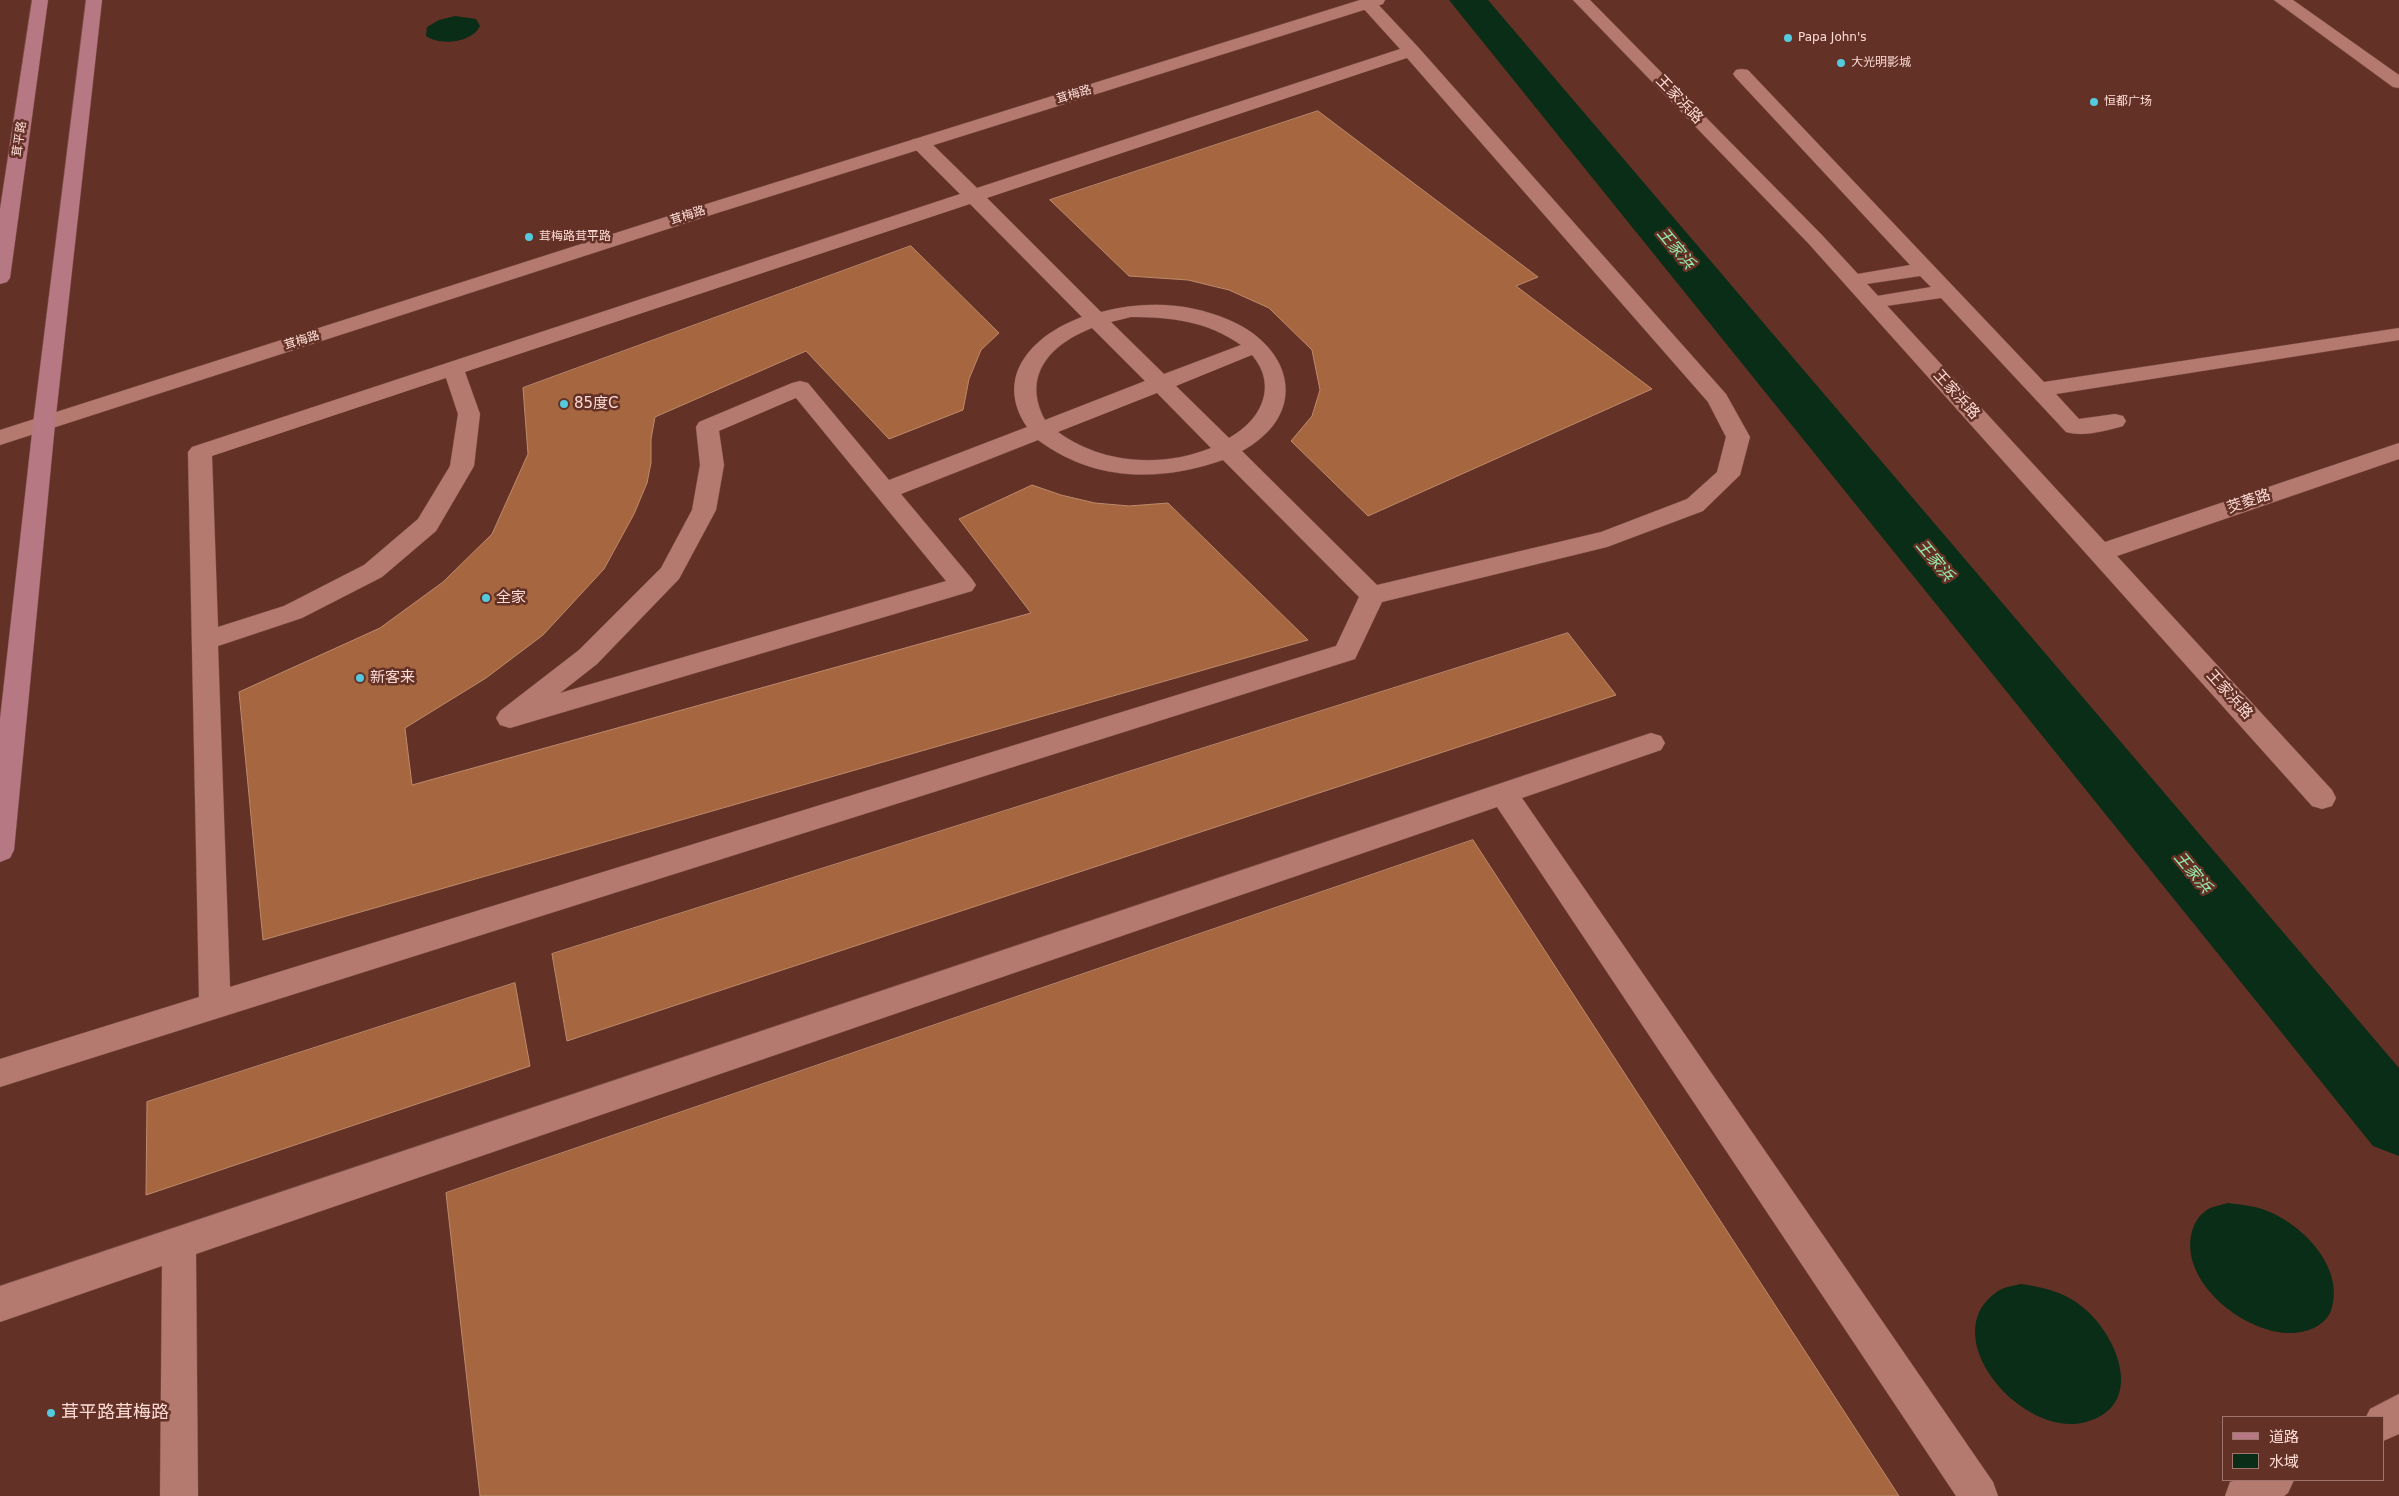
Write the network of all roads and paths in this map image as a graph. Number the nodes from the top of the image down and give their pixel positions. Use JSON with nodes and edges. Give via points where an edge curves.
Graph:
{"nodes":[{"id":1,"x":40,"y":0,"type":"edge"},
{"id":2,"x":94,"y":0,"type":"edge"},
{"id":3,"x":1581,"y":0,"type":"edge"},
{"id":4,"x":2282,"y":0,"type":"edge"},
{"id":5,"x":1373,"y":1,"type":"edge"},
{"id":6,"x":1412,"y":52,"type":"junction"},
{"id":7,"x":1742,"y":74,"type":"dead end"},
{"id":8,"x":2399,"y":83,"type":"edge"},
{"id":9,"x":920,"y":143,"type":"junction"},
{"id":10,"x":974,"y":196,"type":"junction"},
{"id":11,"x":1926,"y":269,"type":"junction"},
{"id":12,"x":0,"y":278,"type":"edge"},
{"id":13,"x":1853,"y":280,"type":"junction"},
{"id":14,"x":1946,"y":291,"type":"junction"},
{"id":15,"x":1872,"y":302,"type":"junction"},
{"id":16,"x":1096,"y":318,"type":"junction"},
{"id":17,"x":2399,"y":334,"type":"edge"},
{"id":18,"x":1257,"y":346,"type":"junction"},
{"id":19,"x":453,"y":368,"type":"junction"},
{"id":20,"x":1161,"y":384,"type":"junction"},
{"id":21,"x":2039,"y":390,"type":"junction"},
{"id":22,"x":2115,"y":420,"type":"dead end"},
{"id":23,"x":44,"y":424,"type":"junction"},
{"id":24,"x":1041,"y":430,"type":"junction"},
{"id":25,"x":0,"y":438,"type":"edge"},
{"id":26,"x":1227,"y":450,"type":"junction"},
{"id":27,"x":2399,"y":451,"type":"edge"},
{"id":28,"x":885,"y":490,"type":"junction"},
{"id":29,"x":2100,"y":553,"type":"junction"},
{"id":30,"x":1372,"y":595,"type":"junction"},
{"id":31,"x":205,"y":641,"type":"junction"},
{"id":32,"x":1651,"y":743,"type":"dead end"},
{"id":33,"x":1503,"y":793,"type":"junction"},
{"id":34,"x":2322,"y":798,"type":"dead end"},
{"id":35,"x":0,"y":850,"type":"edge"},
{"id":36,"x":215,"y":1006,"type":"junction"},
{"id":37,"x":0,"y":1073,"type":"edge"},
{"id":38,"x":179,"y":1243,"type":"junction"},
{"id":39,"x":0,"y":1304,"type":"edge"},
{"id":40,"x":2399,"y":1413,"type":"edge"},
{"id":41,"x":2384,"y":1421,"type":"edge"},
{"id":42,"x":2272,"y":1481,"type":"edge"},
{"id":43,"x":179,"y":1496,"type":"edge"},
{"id":44,"x":1979,"y":1496,"type":"edge"},
{"id":45,"x":2244,"y":1496,"type":"edge"}],
"edges":[{"from":1,"to":12,"type":"main road","name":"茸平路"},
{"from":2,"to":23,"type":"main road"},
{"from":3,"to":13,"type":"street","name":"王家浜路"},
{"from":4,"to":8,"type":"street"},
{"from":5,"to":6,"type":"street"},
{"from":5,"to":9,"type":"street","name":"茸梅路"},
{"from":6,"to":10,"type":"street"},
{"from":6,"to":30,"type":"street","via":[[1718,398],[1738,437],[1728,475],[1695,505],[1607,539]]},
{"from":7,"to":11,"type":"street"},
{"from":9,"to":10,"type":"street"},
{"from":9,"to":23,"type":"street","name":"茸梅路"},
{"from":10,"to":16,"type":"street"},
{"from":10,"to":19,"type":"street"},
{"from":11,"to":13,"type":"street"},
{"from":11,"to":14,"type":"street"},
{"from":13,"to":15,"type":"street","name":"王家浜路"},
{"from":14,"to":15,"type":"street"},
{"from":14,"to":21,"type":"street"},
{"from":15,"to":29,"type":"street","name":"王家浜路"},
{"from":16,"to":18,"type":"street","via":[[1131,311],[1167,311],[1202,317],[1233,329]]},
{"from":16,"to":20,"type":"street"},
{"from":16,"to":24,"type":"street","via":[[1062,333],[1038,354],[1025,379],[1026,405]]},
{"from":17,"to":21,"type":"street"},
{"from":18,"to":20,"type":"street"},
{"from":18,"to":26,"type":"street","via":[[1272,366],[1277,389],[1271,412],[1254,433]]},
{"from":19,"to":31,"type":"street","via":[[469,414],[462,466],[427,525],[373,571],[293,612]]},
{"from":19,"to":31,"type":"street","via":[[200,452]]},
{"from":20,"to":24,"type":"street"},
{"from":20,"to":26,"type":"street"},
{"from":21,"to":22,"type":"street","via":[[2074,427]]},
{"from":23,"to":25,"type":"street","name":"茸梅路"},
{"from":23,"to":35,"type":"main road"},
{"from":24,"to":26,"type":"street","via":[[1068,450],[1105,463],[1147,468],[1190,463]]},
{"from":24,"to":28,"type":"street"},
{"from":26,"to":30,"type":"street"},
{"from":27,"to":29,"type":"street","name":"茭菱路"},
{"from":28,"to":28,"type":"street","via":[[800,388],[707,427],[712,465],[704,510],[670,573],[588,657],[510,718],[964,585]]},
{"from":29,"to":34,"type":"street","name":"王家浜路"},
{"from":30,"to":36,"type":"street","via":[[1346,652]]},
{"from":31,"to":36,"type":"street"},
{"from":32,"to":33,"type":"street"},
{"from":33,"to":38,"type":"street"},
{"from":33,"to":44,"type":"street"},
{"from":36,"to":37,"type":"street"},
{"from":38,"to":39,"type":"street"},
{"from":38,"to":43,"type":"street"},
{"from":40,"to":41,"type":"street"},
{"from":42,"to":45,"type":"street"}]}
